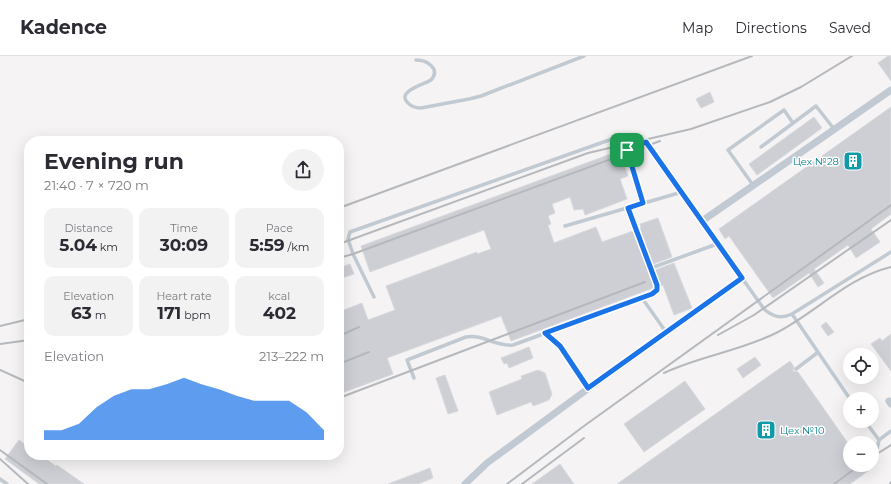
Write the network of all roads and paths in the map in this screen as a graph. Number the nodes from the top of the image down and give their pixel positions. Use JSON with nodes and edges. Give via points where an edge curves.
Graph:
{"nodes":[{"id":1,"x":584,"y":56,"type":"edge"},
{"id":2,"x":416,"y":60,"type":"dead end"},
{"id":3,"x":891,"y":90,"type":"edge"},
{"id":4,"x":793,"y":123,"type":"junction"},
{"id":5,"x":834,"y":129,"type":"junction"},
{"id":6,"x":762,"y":147,"type":"dead end"},
{"id":7,"x":627,"y":150,"type":"junction"},
{"id":8,"x":753,"y":185,"type":"junction"},
{"id":9,"x":682,"y":192,"type":"junction"},
{"id":10,"x":643,"y":203,"type":"junction"},
{"id":11,"x":628,"y":208,"type":"junction"},
{"id":12,"x":702,"y":221,"type":"junction"},
{"id":13,"x":565,"y":226,"type":"dead end"},
{"id":14,"x":718,"y":244,"type":"junction"},
{"id":15,"x":891,"y":252,"type":"edge"},
{"id":16,"x":650,"y":268,"type":"junction"},
{"id":17,"x":742,"y":278,"type":"junction"},
{"id":18,"x":374,"y":297,"type":"dead end"},
{"id":19,"x":642,"y":298,"type":"junction"},
{"id":20,"x":792,"y":314,"type":"junction"},
{"id":21,"x":666,"y":332,"type":"junction"},
{"id":22,"x":545,"y":333,"type":"junction"},
{"id":23,"x":817,"y":353,"type":"junction"},
{"id":24,"x":796,"y":369,"type":"dead end"},
{"id":25,"x":414,"y":378,"type":"dead end"},
{"id":26,"x":588,"y":388,"type":"junction"},
{"id":27,"x":845,"y":392,"type":"edge"},
{"id":28,"x":891,"y":431,"type":"edge"},
{"id":29,"x":879,"y":440,"type":"edge"},
{"id":30,"x":0,"y":478,"type":"edge"},
{"id":31,"x":7,"y":484,"type":"edge"},
{"id":32,"x":465,"y":484,"type":"edge"}],
"edges":[{"from":1,"to":2,"type":"lane","via":[[481,96],[421,108],[414,108],[406,102],[405,95],[431,80],[434,73],[430,64]]},
{"from":3,"to":5,"type":"street"},
{"from":4,"to":5,"type":"lane","via":[[816,106]]},
{"from":4,"to":6,"type":"lane"},
{"from":4,"to":8,"type":"lane","via":[[784,110],[728,150]]},
{"from":5,"to":8,"type":"street"},
{"from":7,"to":9,"type":"lane","via":[[646,142]]},
{"from":7,"to":10,"type":"lane"},
{"from":7,"to":18,"type":"lane","via":[[618,138],[612,139],[350,232],[348,239],[353,254]]},
{"from":8,"to":12,"type":"street"},
{"from":9,"to":10,"type":"lane"},
{"from":9,"to":12,"type":"lane"},
{"from":10,"to":11,"type":"lane"},
{"from":11,"to":13,"type":"lane"},
{"from":11,"to":16,"type":"lane"},
{"from":12,"to":14,"type":"lane"},
{"from":14,"to":16,"type":"lane"},
{"from":14,"to":17,"type":"lane"},
{"from":15,"to":20,"type":"lane"},
{"from":16,"to":19,"type":"lane","via":[[657,290]]},
{"from":17,"to":20,"type":"lane","via":[[768,313],[779,317]]},
{"from":17,"to":21,"type":"street"},
{"from":19,"to":21,"type":"lane"},
{"from":19,"to":22,"type":"lane"},
{"from":20,"to":23,"type":"lane"},
{"from":21,"to":26,"type":"street"},
{"from":22,"to":25,"type":"lane","via":[[510,346],[475,336],[466,337],[407,360]]},
{"from":22,"to":26,"type":"lane","via":[[560,346]]},
{"from":23,"to":24,"type":"lane"},
{"from":23,"to":27,"type":"lane"},
{"from":26,"to":32,"type":"street","via":[[487,463]]},
{"from":28,"to":29,"type":"lane"},
{"from":30,"to":31,"type":"lane"}]}
